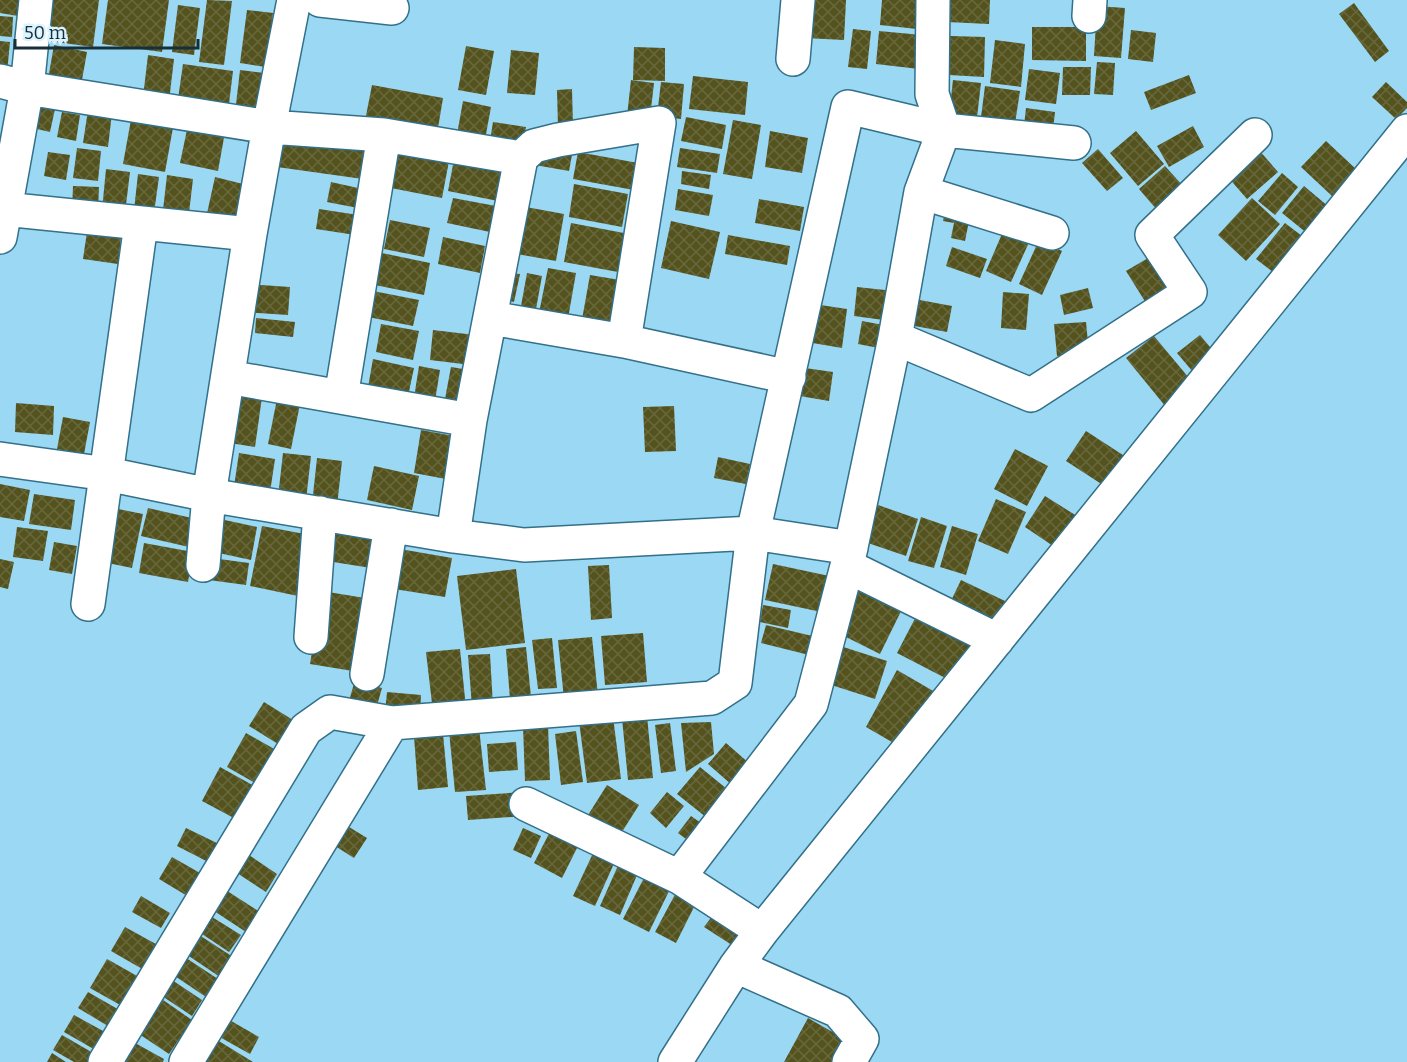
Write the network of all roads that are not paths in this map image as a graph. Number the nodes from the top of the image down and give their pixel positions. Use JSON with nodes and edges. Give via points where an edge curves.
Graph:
{"nodes":[{"id":1,"x":36,"y":0,"type":"edge"},
{"id":2,"x":294,"y":0,"type":"edge"},
{"id":3,"x":320,"y":0,"type":"edge"},
{"id":4,"x":798,"y":0,"type":"edge"},
{"id":5,"x":933,"y":0,"type":"edge"},
{"id":6,"x":377,"y":5,"type":"edge"},
{"id":7,"x":793,"y":59,"type":"dead end"},
{"id":8,"x":14,"y":85,"type":"edge"},
{"id":9,"x":269,"y":127,"type":"junction"},
{"id":10,"x":944,"y":130,"type":"junction"},
{"id":11,"x":1407,"y":131,"type":"edge"},
{"id":12,"x":384,"y":135,"type":"junction"},
{"id":13,"x":1255,"y":135,"type":"dead end"},
{"id":14,"x":1074,"y":143,"type":"dead end"},
{"id":15,"x":520,"y":158,"type":"junction"},
{"id":16,"x":921,"y":192,"type":"junction"},
{"id":17,"x":2,"y":223,"type":"edge"},
{"id":18,"x":141,"y":224,"type":"junction"},
{"id":19,"x":1052,"y":233,"type":"dead end"},
{"id":20,"x":250,"y":234,"type":"junction"},
{"id":21,"x":491,"y":318,"type":"junction"},
{"id":22,"x":895,"y":338,"type":"junction"},
{"id":23,"x":624,"y":341,"type":"junction"},
{"id":24,"x":228,"y":377,"type":"junction"},
{"id":25,"x":789,"y":377,"type":"junction"},
{"id":26,"x":341,"y":397,"type":"junction"},
{"id":27,"x":470,"y":420,"type":"junction"},
{"id":28,"x":0,"y":459,"type":"edge"},
{"id":29,"x":107,"y":474,"type":"junction"},
{"id":30,"x":209,"y":495,"type":"junction"},
{"id":31,"x":320,"y":513,"type":"junction"},
{"id":32,"x":391,"y":525,"type":"junction"},
{"id":33,"x":753,"y":533,"type":"junction"},
{"id":34,"x":453,"y":536,"type":"junction"},
{"id":35,"x":849,"y":557,"type":"junction"},
{"id":36,"x":203,"y":565,"type":"dead end"},
{"id":37,"x":88,"y":604,"type":"dead end"},
{"id":38,"x":311,"y":638,"type":"dead end"},
{"id":39,"x":997,"y":640,"type":"junction"},
{"id":40,"x":367,"y":674,"type":"dead end"},
{"id":41,"x":392,"y":723,"type":"junction"},
{"id":42,"x":526,"y":804,"type":"dead end"},
{"id":43,"x":679,"y":877,"type":"junction"},
{"id":44,"x":762,"y":931,"type":"junction"},
{"id":45,"x":736,"y":966,"type":"junction"},
{"id":46,"x":105,"y":1062,"type":"edge"},
{"id":47,"x":186,"y":1062,"type":"edge"},
{"id":48,"x":675,"y":1062,"type":"edge"},
{"id":49,"x":849,"y":1062,"type":"edge"}],
"edges":[{"from":1,"to":8,"type":"street"},
{"from":2,"to":9,"type":"street"},
{"from":3,"to":6,"type":"street"},
{"from":4,"to":7,"type":"street"},
{"from":5,"to":10,"type":"street","via":[[932,94]]},
{"from":8,"to":9,"type":"street"},
{"from":8,"to":17,"type":"street"},
{"from":9,"to":12,"type":"street"},
{"from":9,"to":20,"type":"street"},
{"from":10,"to":14,"type":"street"},
{"from":10,"to":16,"type":"street"},
{"from":10,"to":25,"type":"street","via":[[848,107]]},
{"from":11,"to":39,"type":"street"},
{"from":12,"to":15,"type":"street"},
{"from":12,"to":26,"type":"street"},
{"from":13,"to":22,"type":"street","via":[[1152,235],[1190,292],[1031,395]]},
{"from":15,"to":21,"type":"street"},
{"from":15,"to":23,"type":"street","via":[[534,146],[659,123]]},
{"from":16,"to":19,"type":"street"},
{"from":16,"to":22,"type":"street"},
{"from":17,"to":18,"type":"street"},
{"from":18,"to":20,"type":"street"},
{"from":18,"to":29,"type":"street"},
{"from":20,"to":24,"type":"street"},
{"from":21,"to":23,"type":"street"},
{"from":21,"to":27,"type":"street"},
{"from":22,"to":35,"type":"street"},
{"from":23,"to":25,"type":"street"},
{"from":24,"to":26,"type":"street"},
{"from":24,"to":30,"type":"street"},
{"from":25,"to":33,"type":"street"},
{"from":26,"to":27,"type":"street"},
{"from":27,"to":34,"type":"street"},
{"from":28,"to":29,"type":"street"},
{"from":29,"to":30,"type":"street"},
{"from":29,"to":37,"type":"street"},
{"from":30,"to":31,"type":"street"},
{"from":30,"to":36,"type":"street"},
{"from":31,"to":32,"type":"street"},
{"from":31,"to":38,"type":"street"},
{"from":32,"to":34,"type":"street"},
{"from":32,"to":40,"type":"street"},
{"from":33,"to":34,"type":"street","via":[[524,545]]},
{"from":33,"to":35,"type":"street"},
{"from":33,"to":41,"type":"street","via":[[735,683],[712,698]]},
{"from":35,"to":39,"type":"street"},
{"from":35,"to":43,"type":"street","via":[[811,704]]},
{"from":39,"to":44,"type":"street"},
{"from":41,"to":46,"type":"street","via":[[330,712],[306,729]]},
{"from":41,"to":47,"type":"street"},
{"from":42,"to":43,"type":"street"},
{"from":43,"to":44,"type":"street"},
{"from":44,"to":45,"type":"street"},
{"from":45,"to":48,"type":"street"},
{"from":45,"to":49,"type":"street","via":[[838,1011],[862,1039]]}]}
